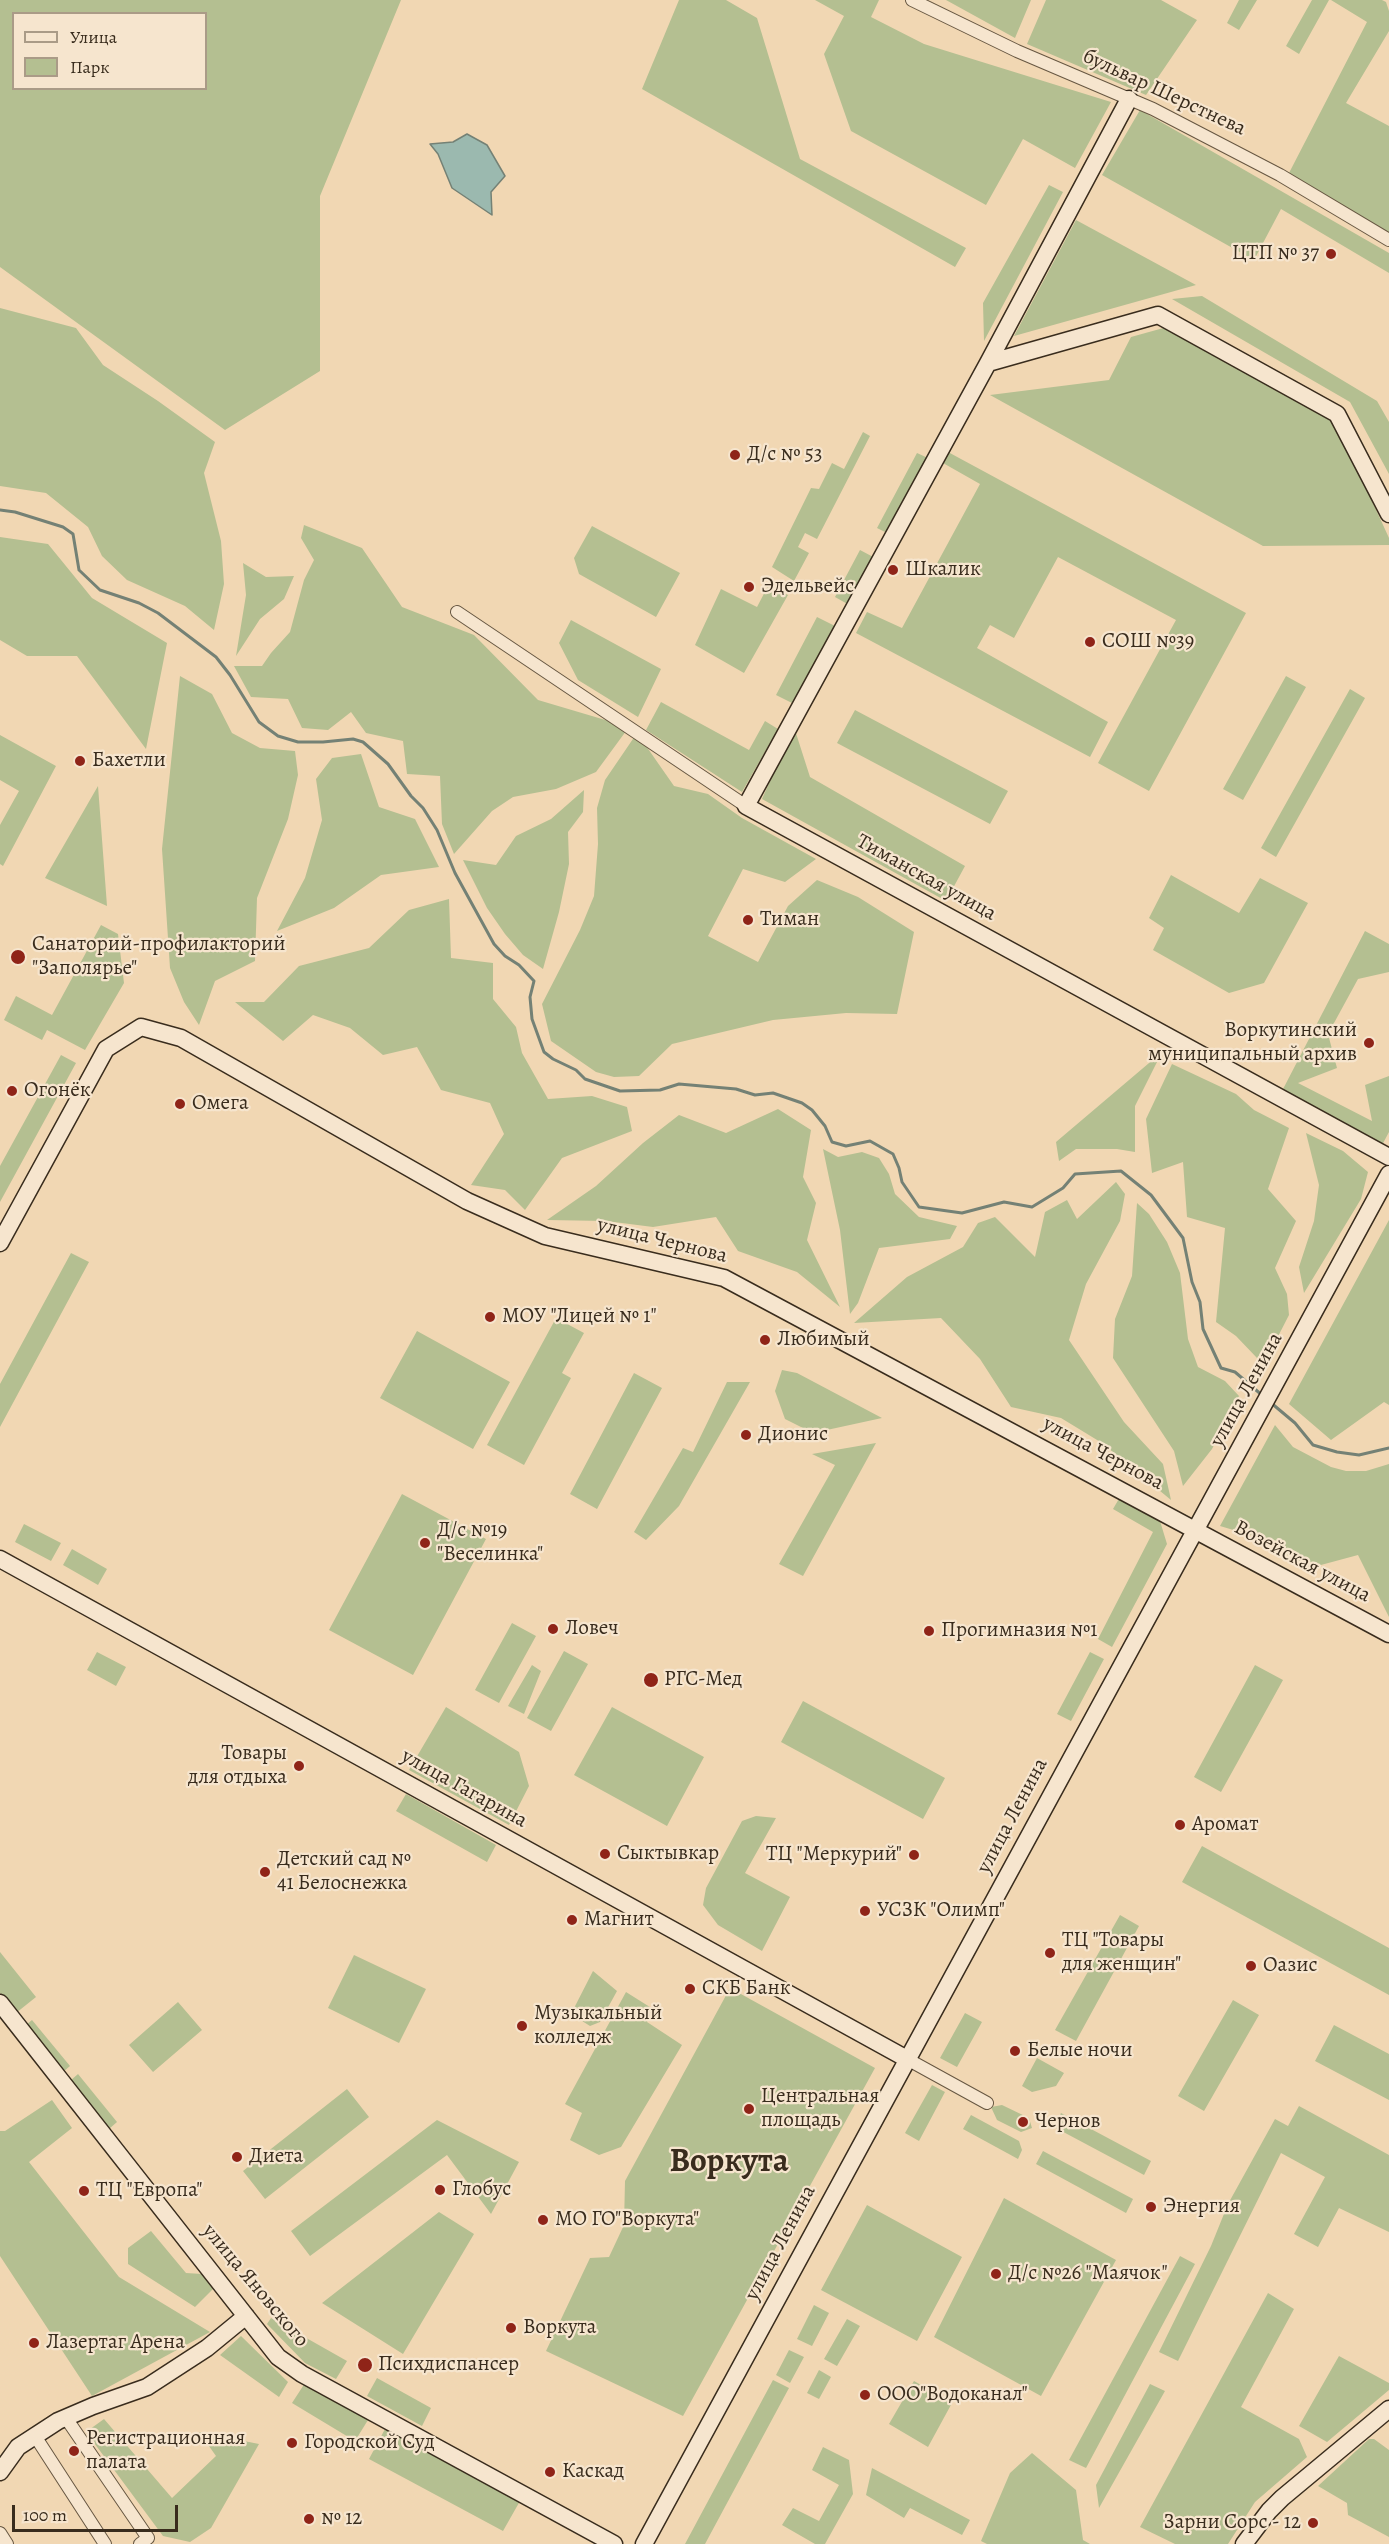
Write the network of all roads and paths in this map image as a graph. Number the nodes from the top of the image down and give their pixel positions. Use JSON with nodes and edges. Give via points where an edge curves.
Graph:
{"nodes":[{"id":1,"x":912,"y":0,"type":"edge"},
{"id":2,"x":1130,"y":99,"type":"junction"},
{"id":3,"x":1389,"y":240,"type":"edge"},
{"id":4,"x":988,"y":363,"type":"junction"},
{"id":5,"x":1389,"y":514,"type":"edge"},
{"id":6,"x":458,"y":612,"type":"dead end"},
{"id":7,"x":746,"y":806,"type":"junction"},
{"id":8,"x":1389,"y":1157,"type":"edge"},
{"id":9,"x":1389,"y":1174,"type":"edge"},
{"id":10,"x":0,"y":1243,"type":"edge"},
{"id":11,"x":1194,"y":1529,"type":"junction"},
{"id":12,"x":0,"y":1559,"type":"edge"},
{"id":13,"x":1389,"y":1634,"type":"edge"},
{"id":14,"x":0,"y":2003,"type":"edge"},
{"id":15,"x":907,"y":2059,"type":"junction"},
{"id":16,"x":987,"y":2103,"type":"dead end"},
{"id":17,"x":246,"y":2316,"type":"junction"},
{"id":18,"x":1389,"y":2409,"type":"edge"},
{"id":19,"x":66,"y":2418,"type":"junction"},
{"id":20,"x":35,"y":2436,"type":"junction"},
{"id":21,"x":0,"y":2472,"type":"edge"},
{"id":22,"x":0,"y":2533,"type":"edge"},
{"id":23,"x":7,"y":2544,"type":"edge"},
{"id":24,"x":105,"y":2544,"type":"edge"},
{"id":25,"x":140,"y":2544,"type":"edge"},
{"id":26,"x":614,"y":2544,"type":"edge"},
{"id":27,"x":644,"y":2544,"type":"edge"},
{"id":28,"x":1244,"y":2544,"type":"edge"}],
"edges":[{"from":1,"to":2,"type":"street","name":"бульвар Шерстнева","via":[[1017,51]]},
{"from":2,"to":3,"type":"street","name":"бульвар Шерстнева","via":[[1271,170]]},
{"from":2,"to":4,"type":"main road"},
{"from":4,"to":5,"type":"main road","via":[[1158,315],[1337,414]]},
{"from":4,"to":7,"type":"main road"},
{"from":6,"to":7,"type":"street","name":"Тиманская улица"},
{"from":7,"to":8,"type":"main road","name":"Тиманская улица"},
{"from":9,"to":11,"type":"main road","name":"улица Ленина"},
{"from":10,"to":11,"type":"main road","name":"улица Чернова","via":[[106,1049],[141,1027],[181,1038],[467,1201],[545,1236],[724,1278]]},
{"from":11,"to":13,"type":"main road","name":"Возейская улица"},
{"from":11,"to":15,"type":"main road","name":"улица Ленина"},
{"from":12,"to":15,"type":"main road","name":"улица Гагарина"},
{"from":14,"to":17,"type":"main road","name":"улица Яновского"},
{"from":15,"to":16,"type":"street"},
{"from":15,"to":27,"type":"main road","name":"улица Ленина"},
{"from":17,"to":19,"type":"main road","via":[[207,2348],[147,2387]]},
{"from":17,"to":26,"type":"main road","name":"улица Яновского","via":[[278,2357],[302,2374]]},
{"from":18,"to":28,"type":"main road","via":[[1286,2494]]},
{"from":19,"to":20,"type":"main road"},
{"from":19,"to":25,"type":"street","via":[[148,2538]]},
{"from":20,"to":21,"type":"main road","via":[[18,2447]]},
{"from":20,"to":24,"type":"street"},
{"from":22,"to":23,"type":"street"}]}
